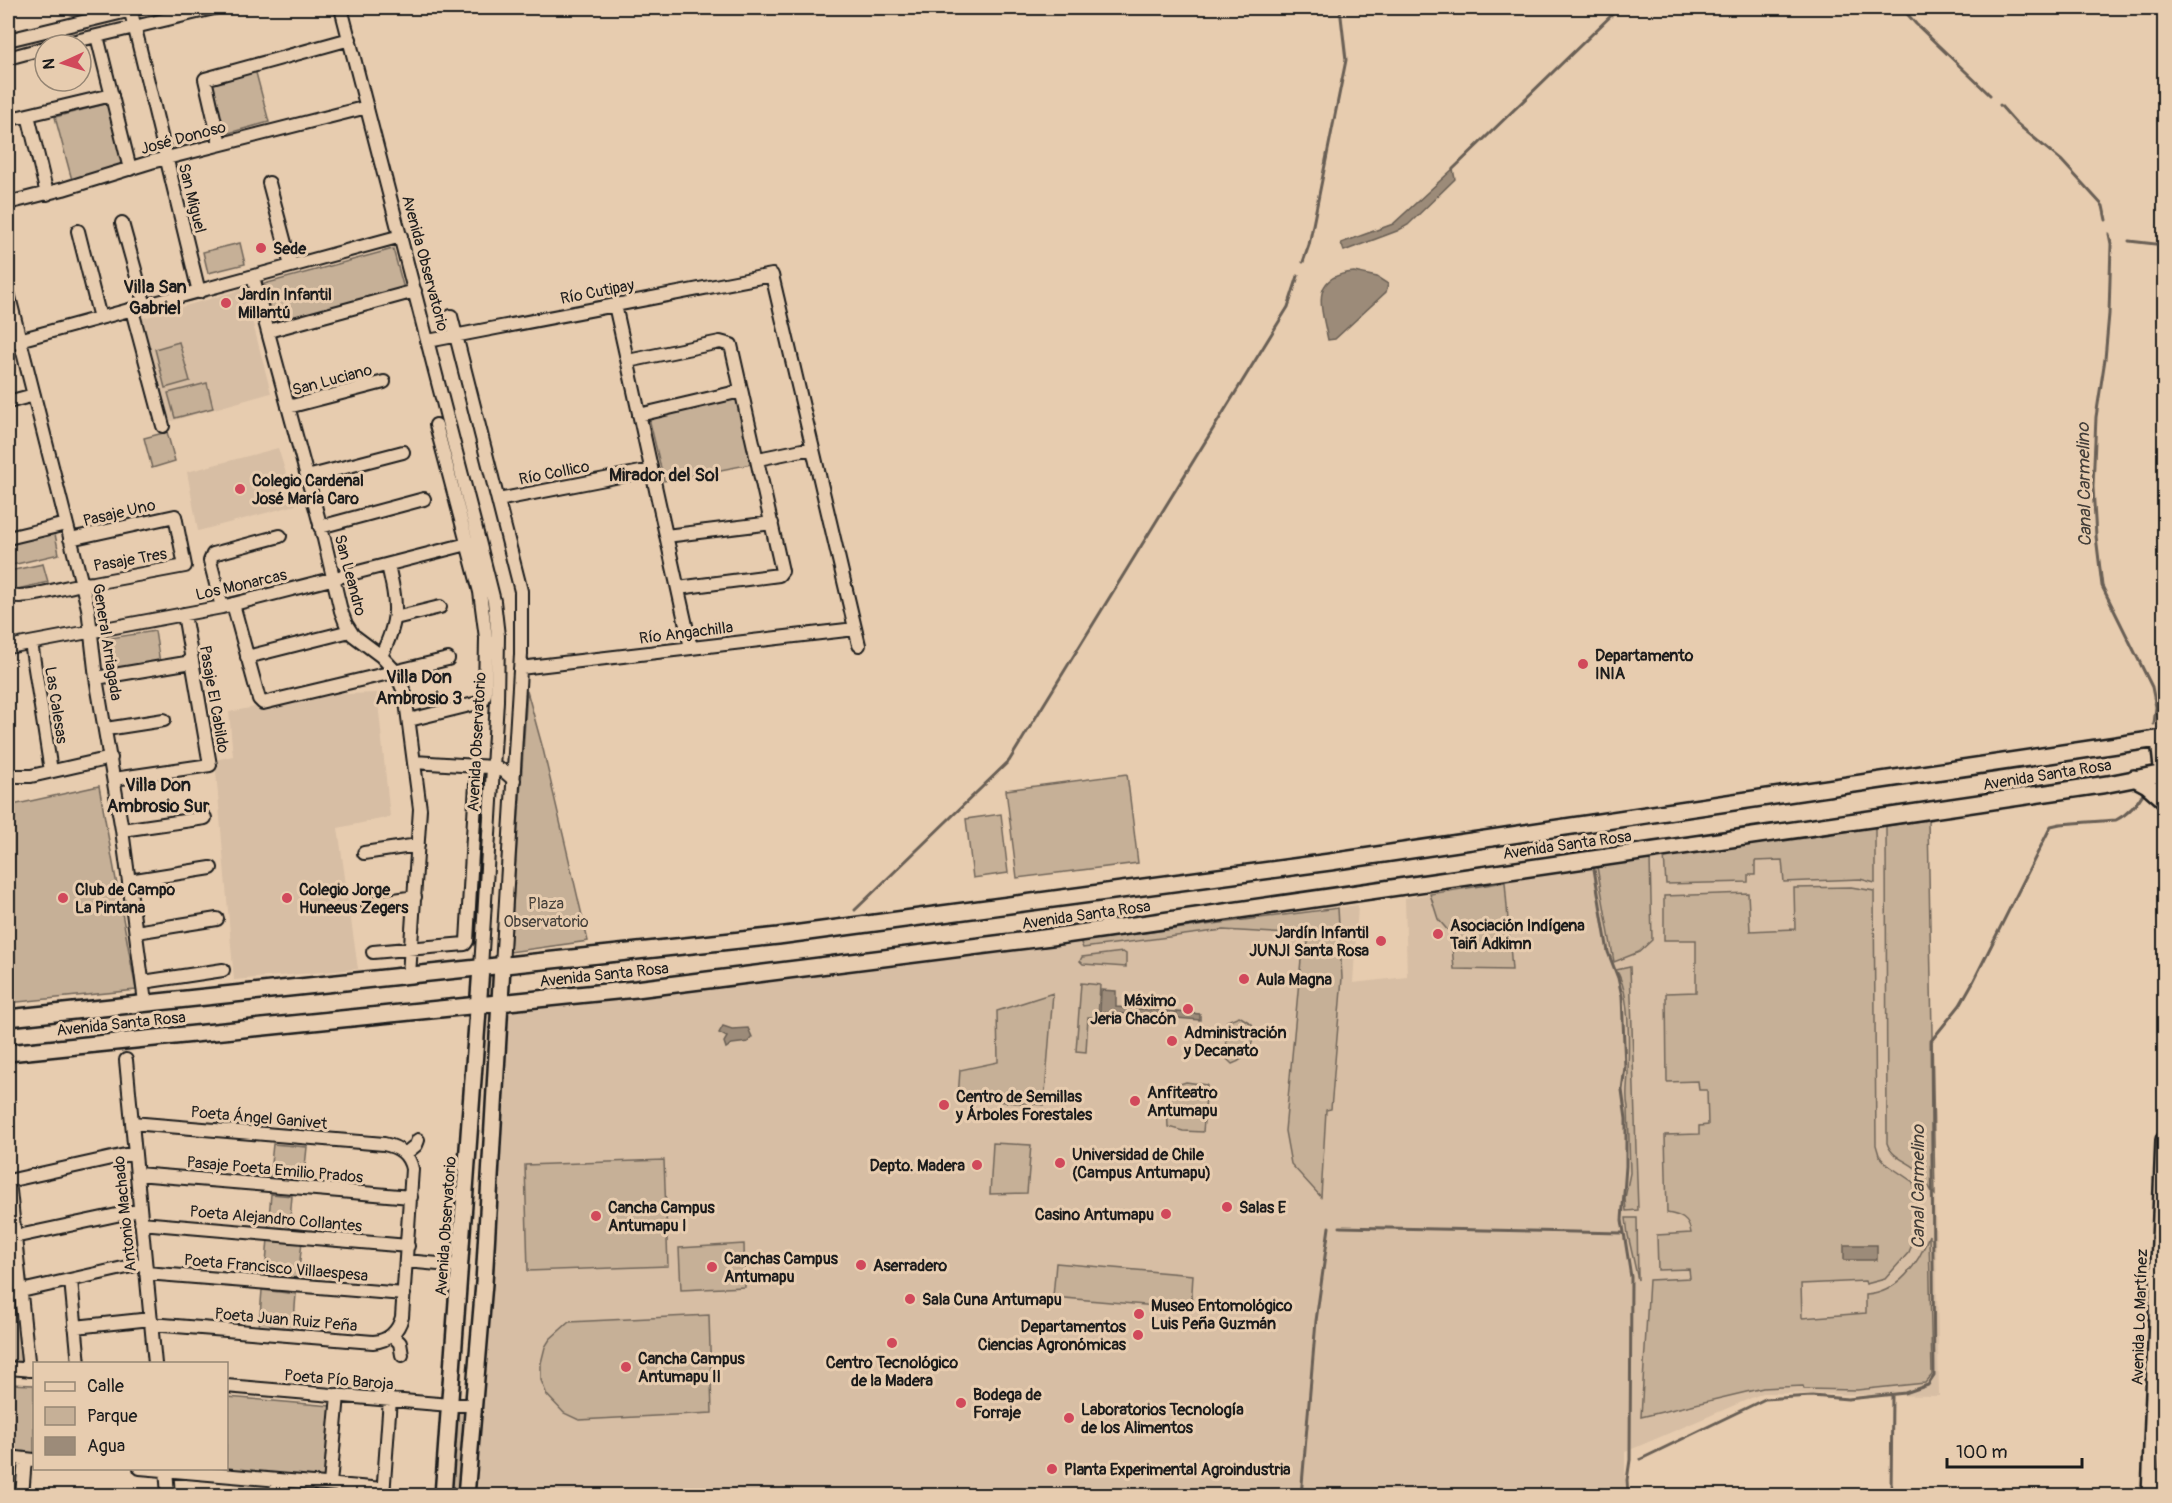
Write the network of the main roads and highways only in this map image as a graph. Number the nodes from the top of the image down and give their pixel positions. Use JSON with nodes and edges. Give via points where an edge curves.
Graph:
{"nodes":[{"id":1,"x":2163,"y":742,"type":"edge"},
{"id":2,"x":2134,"y":778,"type":"junction"},
{"id":3,"x":2164,"y":778,"type":"edge"},
{"id":4,"x":2164,"y":800,"type":"edge"},
{"id":5,"x":502,"y":966,"type":"junction"},
{"id":6,"x":481,"y":968,"type":"junction"},
{"id":7,"x":500,"y":1002,"type":"junction"},
{"id":8,"x":479,"y":1004,"type":"junction"},
{"id":9,"x":8,"y":1018,"type":"edge"},
{"id":10,"x":8,"y":1053,"type":"edge"},
{"id":11,"x":472,"y":1104,"type":"junction"},
{"id":12,"x":494,"y":1107,"type":"junction"},
{"id":13,"x":2164,"y":1140,"type":"edge"},
{"id":14,"x":2164,"y":1159,"type":"edge"},
{"id":15,"x":2163,"y":1211,"type":"edge"},
{"id":16,"x":2162,"y":1266,"type":"edge"},
{"id":17,"x":2161,"y":1318,"type":"edge"},
{"id":18,"x":2160,"y":1371,"type":"edge"},
{"id":19,"x":2159,"y":1424,"type":"edge"},
{"id":20,"x":2158,"y":1476,"type":"edge"},
{"id":21,"x":442,"y":1496,"type":"edge"},
{"id":22,"x":466,"y":1496,"type":"edge"},
{"id":23,"x":2150,"y":1496,"type":"edge"}],
"edges":[{"from":1,"to":3,"type":"main road"},
{"from":1,"to":5,"type":"main road","name":"Avenida Santa Rosa","via":[[1104,893],[712,945]]},
{"from":2,"to":3,"type":"main road","name":"Avenida Santa Rosa"},
{"from":2,"to":4,"type":"main road"},
{"from":2,"to":7,"type":"main road","name":"Avenida Santa Rosa","via":[[1191,918],[703,981]]},
{"from":5,"to":6,"type":"main road","name":"Avenida Santa Rosa"},
{"from":5,"to":7,"type":"main road","name":"Avenida Observatorio"},
{"from":6,"to":8,"type":"main road","name":"Avenida Observatorio"},
{"from":6,"to":9,"type":"main road","name":"Avenida Santa Rosa"},
{"from":7,"to":8,"type":"main road","name":"Avenida Santa Rosa"},
{"from":7,"to":12,"type":"main road","name":"Avenida Observatorio"},
{"from":8,"to":10,"type":"main road","name":"Avenida Santa Rosa"},
{"from":8,"to":11,"type":"main road","name":"Avenida Observatorio"},
{"from":11,"to":12,"type":"main road","via":[[483,1110]]},
{"from":11,"to":21,"type":"main road","name":"Avenida Observatorio"},
{"from":12,"to":22,"type":"main road","name":"Avenida Observatorio"},
{"from":13,"to":14,"type":"main road","name":"Avenida Lo Martínez"},
{"from":14,"to":15,"type":"main road","name":"Avenida Lo Martínez"},
{"from":15,"to":16,"type":"main road","name":"Avenida Lo Martínez"},
{"from":16,"to":17,"type":"main road","name":"Avenida Lo Martínez"},
{"from":17,"to":18,"type":"main road","name":"Avenida Lo Martínez"},
{"from":18,"to":19,"type":"main road","name":"Avenida Lo Martínez"},
{"from":19,"to":20,"type":"main road","name":"Avenida Lo Martínez"},
{"from":20,"to":23,"type":"main road","name":"Avenida Lo Martínez"}]}
